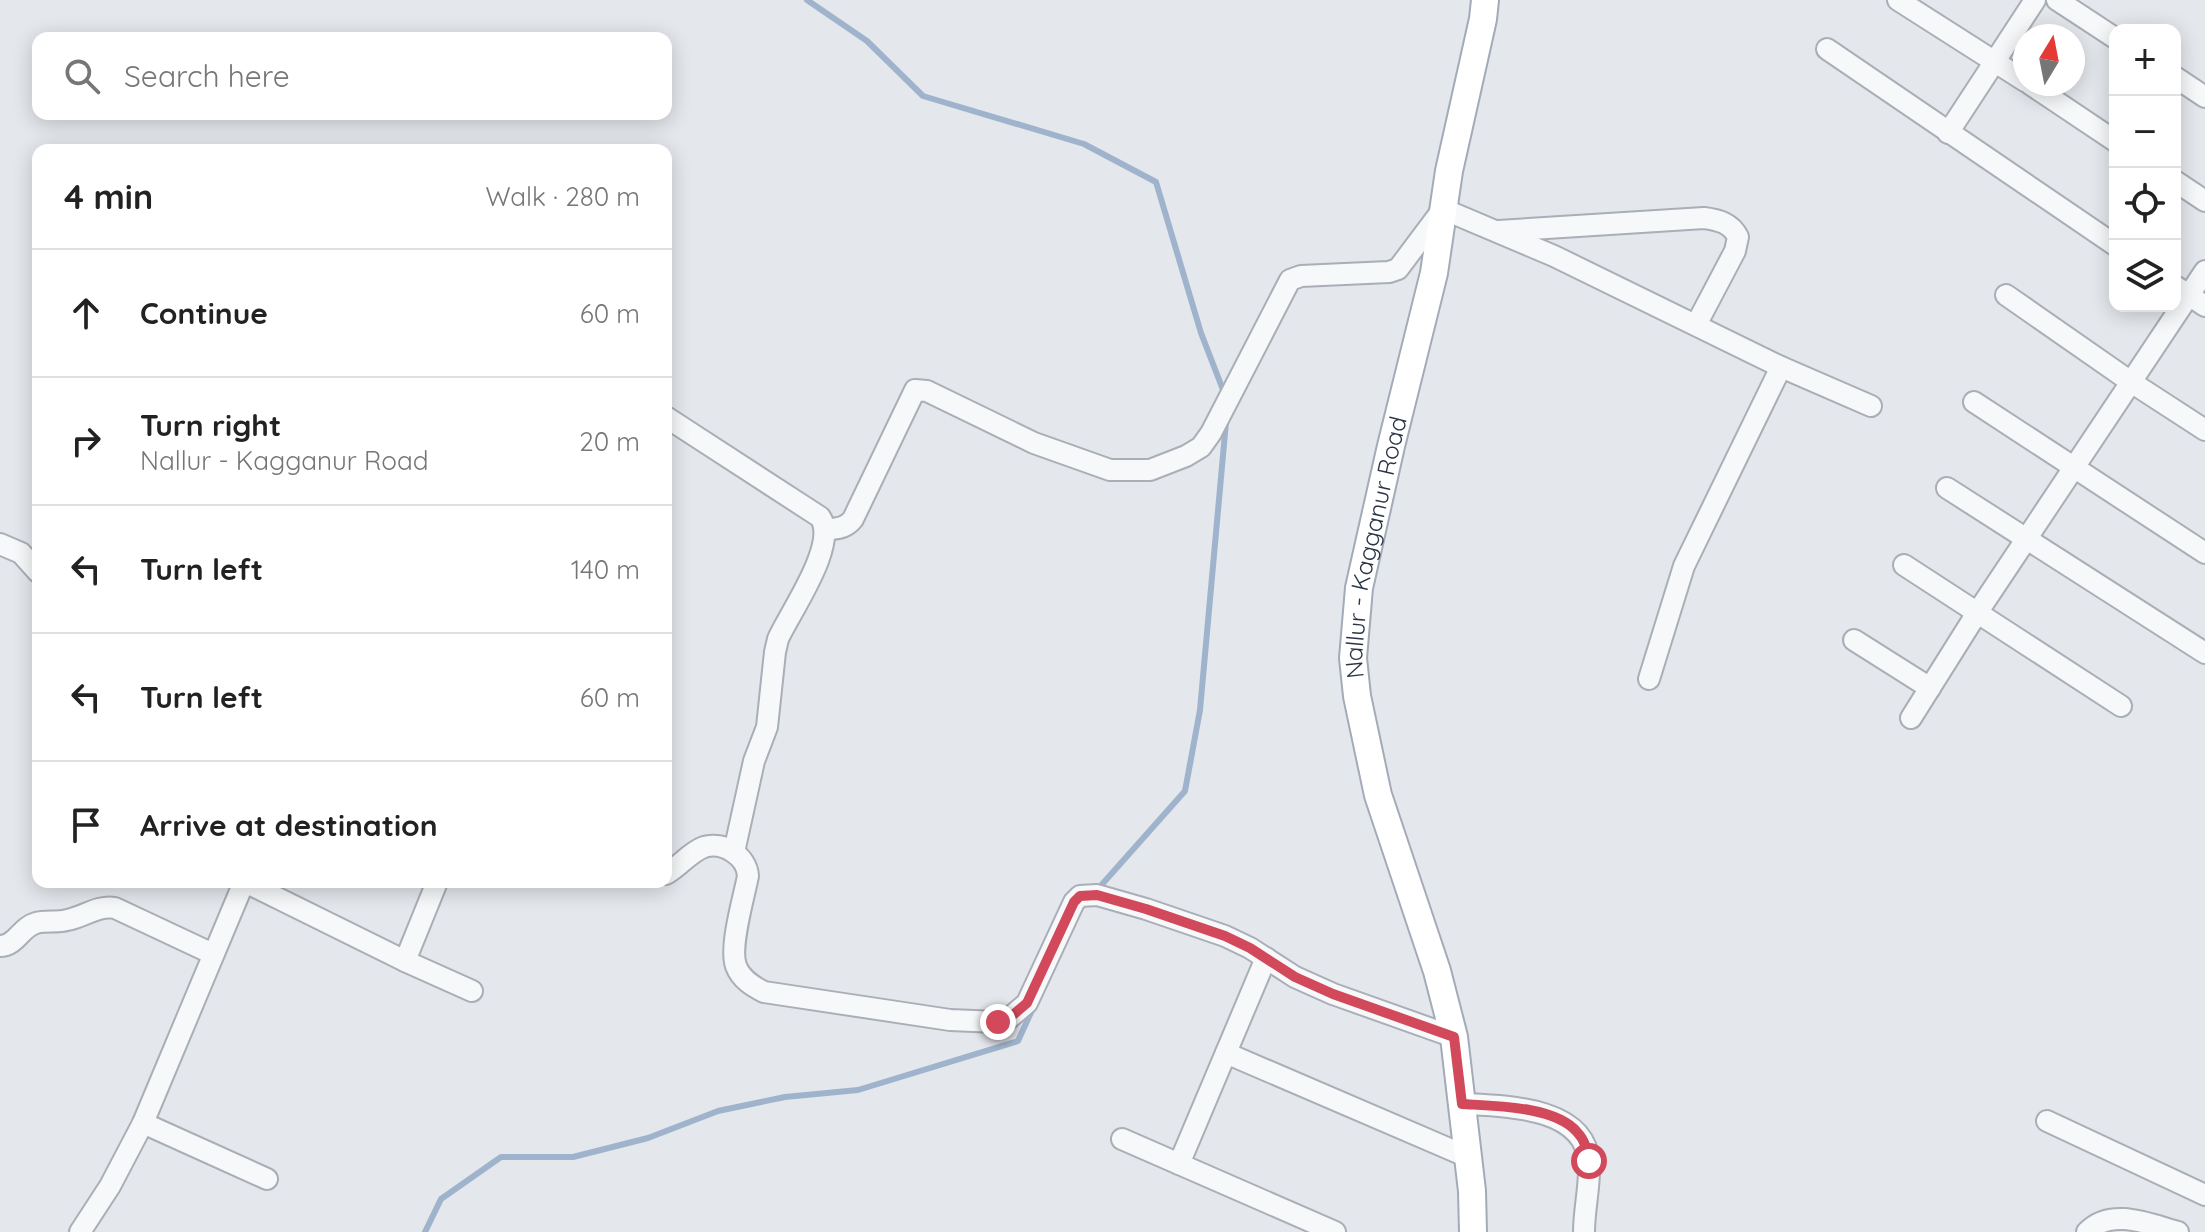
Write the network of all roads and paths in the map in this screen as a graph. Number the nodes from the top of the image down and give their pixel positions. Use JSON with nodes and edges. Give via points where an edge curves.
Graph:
{"nodes":[{"id":1,"x":1485,"y":0,"type":"edge"},
{"id":2,"x":1898,"y":0,"type":"edge"},
{"id":3,"x":2035,"y":0,"type":"edge"},
{"id":4,"x":2057,"y":0,"type":"edge"},
{"id":5,"x":2109,"y":34,"type":"edge"},
{"id":6,"x":1827,"y":49,"type":"dead end"},
{"id":7,"x":1996,"y":62,"type":"junction"},
{"id":8,"x":2013,"y":73,"type":"edge"},
{"id":9,"x":2181,"y":81,"type":"edge"},
{"id":10,"x":2048,"y":96,"type":"edge"},
{"id":11,"x":2205,"y":97,"type":"edge"},
{"id":12,"x":1948,"y":133,"type":"junction"},
{"id":13,"x":2109,"y":137,"type":"edge"},
{"id":14,"x":2181,"y":185,"type":"edge"},
{"id":15,"x":2205,"y":201,"type":"edge"},
{"id":16,"x":1443,"y":209,"type":"junction"},
{"id":17,"x":1494,"y":231,"type":"junction"},
{"id":18,"x":2109,"y":241,"type":"edge"},
{"id":19,"x":2205,"y":271,"type":"edge"},
{"id":20,"x":2006,"y":295,"type":"dead end"},
{"id":21,"x":2190,"y":296,"type":"edge"},
{"id":22,"x":1696,"y":325,"type":"junction"},
{"id":23,"x":1781,"y":367,"type":"junction"},
{"id":24,"x":2131,"y":382,"type":"junction"},
{"id":25,"x":1974,"y":402,"type":"dead end"},
{"id":26,"x":1871,"y":406,"type":"dead end"},
{"id":27,"x":672,"y":421,"type":"edge"},
{"id":28,"x":2205,"y":430,"type":"edge"},
{"id":29,"x":2073,"y":468,"type":"junction"},
{"id":30,"x":1947,"y":488,"type":"dead end"},
{"id":31,"x":825,"y":530,"type":"junction"},
{"id":32,"x":2027,"y":539,"type":"junction"},
{"id":33,"x":0,"y":544,"type":"edge"},
{"id":34,"x":2205,"y":553,"type":"edge"},
{"id":35,"x":32,"y":565,"type":"edge"},
{"id":36,"x":1904,"y":565,"type":"dead end"},
{"id":37,"x":1977,"y":613,"type":"junction"},
{"id":38,"x":1854,"y":640,"type":"dead end"},
{"id":39,"x":2205,"y":653,"type":"edge"},
{"id":40,"x":1649,"y":679,"type":"dead end"},
{"id":41,"x":1930,"y":688,"type":"junction"},
{"id":42,"x":2121,"y":706,"type":"dead end"},
{"id":43,"x":1911,"y":718,"type":"dead end"},
{"id":44,"x":734,"y":852,"type":"junction"},
{"id":45,"x":672,"y":870,"type":"edge"},
{"id":46,"x":241,"y":888,"type":"edge"},
{"id":47,"x":256,"y":888,"type":"edge"},
{"id":48,"x":435,"y":888,"type":"edge"},
{"id":49,"x":0,"y":946,"type":"edge"},
{"id":50,"x":213,"y":954,"type":"junction"},
{"id":51,"x":1266,"y":958,"type":"junction"},
{"id":52,"x":405,"y":961,"type":"junction"},
{"id":53,"x":472,"y":991,"type":"dead end"},
{"id":54,"x":1454,"y":1037,"type":"junction"},
{"id":55,"x":1226,"y":1053,"type":"junction"},
{"id":56,"x":1462,"y":1104,"type":"junction"},
{"id":57,"x":2047,"y":1121,"type":"dead end"},
{"id":58,"x":143,"y":1123,"type":"junction"},
{"id":59,"x":1122,"y":1139,"type":"dead end"},
{"id":60,"x":1468,"y":1157,"type":"junction"},
{"id":61,"x":1179,"y":1164,"type":"junction"},
{"id":62,"x":267,"y":1179,"type":"dead end"},
{"id":63,"x":2205,"y":1195,"type":"edge"},
{"id":64,"x":2166,"y":1230,"type":"edge"},
{"id":65,"x":80,"y":1232,"type":"edge"},
{"id":66,"x":1335,"y":1232,"type":"edge"},
{"id":67,"x":1473,"y":1232,"type":"edge"},
{"id":68,"x":1584,"y":1232,"type":"edge"},
{"id":69,"x":2087,"y":1232,"type":"edge"}],
"edges":[{"from":1,"to":16,"type":"main road","name":"Nallur - Kagganur Road"},
{"from":2,"to":7,"type":"street"},
{"from":3,"to":7,"type":"street"},
{"from":4,"to":5,"type":"street"},
{"from":6,"to":12,"type":"street"},
{"from":7,"to":8,"type":"street"},
{"from":7,"to":12,"type":"street"},
{"from":9,"to":11,"type":"street"},
{"from":10,"to":13,"type":"street"},
{"from":12,"to":18,"type":"street"},
{"from":14,"to":15,"type":"street"},
{"from":16,"to":17,"type":"street"},
{"from":16,"to":31,"type":"street","via":[[1398,269],[1290,280],[1211,433],[1186,456],[1150,470],[1110,470],[915,390],[853,519],[842,528]]},
{"from":16,"to":54,"type":"main road","name":"Nallur - Kagganur Road","via":[[1434,273],[1359,588],[1353,658],[1378,795]]},
{"from":17,"to":22,"type":"street"},
{"from":17,"to":22,"type":"street","via":[[1719,220],[1738,237],[1735,251]]},
{"from":19,"to":21,"type":"street"},
{"from":20,"to":24,"type":"street"},
{"from":21,"to":24,"type":"street"},
{"from":22,"to":23,"type":"street"},
{"from":23,"to":26,"type":"street"},
{"from":23,"to":40,"type":"street","via":[[1684,566]]},
{"from":24,"to":28,"type":"street"},
{"from":24,"to":29,"type":"street"},
{"from":25,"to":29,"type":"street"},
{"from":27,"to":31,"type":"street","via":[[820,517]]},
{"from":29,"to":32,"type":"street"},
{"from":29,"to":34,"type":"street"},
{"from":30,"to":32,"type":"street"},
{"from":31,"to":44,"type":"street","via":[[817,566],[778,639],[767,727]]},
{"from":32,"to":37,"type":"street"},
{"from":32,"to":39,"type":"street"},
{"from":33,"to":35,"type":"street","via":[[21,553]]},
{"from":36,"to":37,"type":"street"},
{"from":37,"to":41,"type":"street"},
{"from":37,"to":42,"type":"street"},
{"from":38,"to":41,"type":"street"},
{"from":41,"to":43,"type":"street"},
{"from":44,"to":45,"type":"street","via":[[706,846]]},
{"from":44,"to":51,"type":"street","via":[[747,866],[748,876],[733,952],[736,967],[764,992],[950,1020],[1007,1020],[1027,1003],[1074,902],[1085,895],[1225,936]]},
{"from":46,"to":50,"type":"street"},
{"from":47,"to":52,"type":"street"},
{"from":48,"to":52,"type":"street"},
{"from":49,"to":50,"type":"street","via":[[10,944],[33,923],[65,921],[108,907]]},
{"from":50,"to":58,"type":"street"},
{"from":51,"to":54,"type":"street","via":[[1333,994]]},
{"from":51,"to":55,"type":"street"},
{"from":52,"to":53,"type":"street"},
{"from":54,"to":56,"type":"main road","name":"Nallur - Kagganur Road"},
{"from":55,"to":60,"type":"street"},
{"from":55,"to":61,"type":"street"},
{"from":56,"to":60,"type":"main road","name":"Nallur - Kagganur Road"},
{"from":56,"to":68,"type":"street","via":[[1539,1113],[1578,1133],[1589,1161]]},
{"from":57,"to":63,"type":"street"},
{"from":58,"to":62,"type":"street"},
{"from":58,"to":65,"type":"street"},
{"from":59,"to":61,"type":"street"},
{"from":60,"to":67,"type":"main road","name":"Nallur - Kagganur Road"},
{"from":61,"to":66,"type":"street"},
{"from":64,"to":69,"type":"street","via":[[2116,1218],[2102,1220]]}]}
